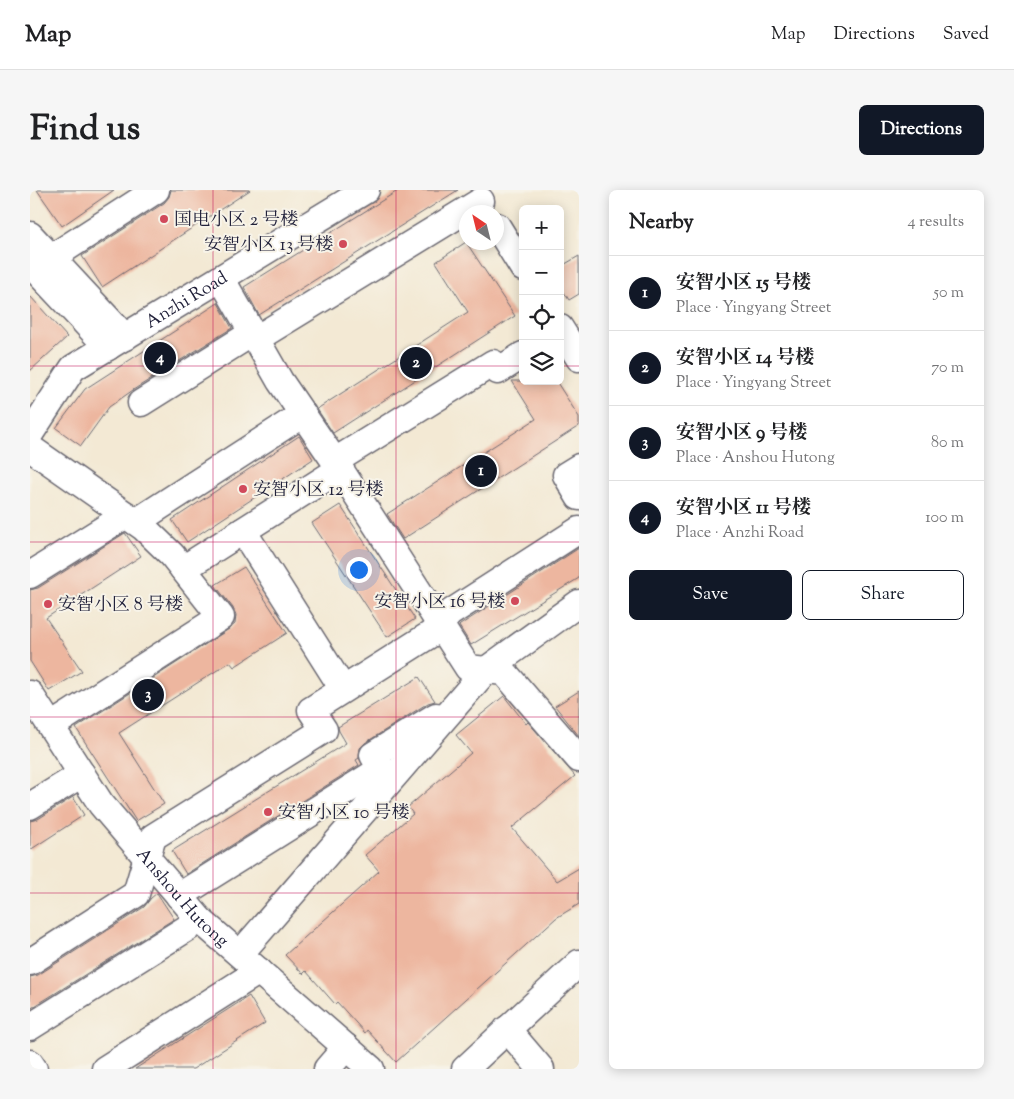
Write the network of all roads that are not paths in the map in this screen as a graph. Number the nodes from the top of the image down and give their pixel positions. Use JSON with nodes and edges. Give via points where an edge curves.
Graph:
{"nodes":[{"id":1,"x":366,"y":190,"type":"edge"},
{"id":2,"x":153,"y":191,"type":"edge"},
{"id":3,"x":481,"y":201,"type":"edge"},
{"id":4,"x":30,"y":235,"type":"edge"},
{"id":5,"x":504,"y":238,"type":"edge"},
{"id":6,"x":41,"y":261,"type":"edge"},
{"id":7,"x":519,"y":262,"type":"edge"},
{"id":8,"x":221,"y":278,"type":"junction"},
{"id":9,"x":565,"y":328,"type":"edge"},
{"id":10,"x":254,"y":336,"type":"junction"},
{"id":11,"x":116,"y":342,"type":"junction"},
{"id":12,"x":519,"y":357,"type":"edge"},
{"id":13,"x":579,"y":358,"type":"edge"},
{"id":14,"x":141,"y":403,"type":"dead end"},
{"id":15,"x":303,"y":414,"type":"junction"},
{"id":16,"x":30,"y":434,"type":"edge"},
{"id":17,"x":30,"y":448,"type":"edge"},
{"id":18,"x":337,"y":465,"type":"junction"},
{"id":19,"x":579,"y":467,"type":"edge"},
{"id":20,"x":579,"y":497,"type":"edge"},
{"id":21,"x":131,"y":519,"type":"junction"},
{"id":22,"x":579,"y":530,"type":"edge"},
{"id":23,"x":243,"y":531,"type":"junction"},
{"id":24,"x":183,"y":569,"type":"junction"},
{"id":25,"x":30,"y":576,"type":"edge"},
{"id":26,"x":579,"y":603,"type":"edge"},
{"id":27,"x":440,"y":624,"type":"junction"},
{"id":28,"x":486,"y":670,"type":"junction"},
{"id":29,"x":343,"y":689,"type":"junction"},
{"id":30,"x":30,"y":694,"type":"edge"},
{"id":31,"x":459,"y":701,"type":"junction"},
{"id":32,"x":51,"y":726,"type":"junction"},
{"id":33,"x":579,"y":759,"type":"edge"},
{"id":34,"x":82,"y":774,"type":"junction"},
{"id":35,"x":30,"y":806,"type":"edge"},
{"id":36,"x":147,"y":857,"type":"junction"},
{"id":37,"x":180,"y":896,"type":"junction"},
{"id":38,"x":200,"y":920,"type":"junction"},
{"id":39,"x":30,"y":962,"type":"edge"},
{"id":40,"x":250,"y":962,"type":"junction"},
{"id":41,"x":579,"y":963,"type":"edge"},
{"id":42,"x":30,"y":1027,"type":"edge"},
{"id":43,"x":506,"y":1029,"type":"junction"},
{"id":44,"x":346,"y":1047,"type":"junction"},
{"id":45,"x":30,"y":1063,"type":"edge"},
{"id":46,"x":34,"y":1069,"type":"edge"},
{"id":47,"x":104,"y":1069,"type":"edge"},
{"id":48,"x":327,"y":1069,"type":"edge"},
{"id":49,"x":371,"y":1069,"type":"edge"},
{"id":50,"x":465,"y":1069,"type":"edge"},
{"id":51,"x":540,"y":1069,"type":"edge"}],
"edges":[{"from":1,"to":8,"type":"street","name":"Anzhi Road"},
{"from":2,"to":6,"type":"street"},
{"from":3,"to":10,"type":"street","via":[[264,334]]},
{"from":4,"to":6,"type":"street"},
{"from":5,"to":7,"type":"street"},
{"from":6,"to":11,"type":"street"},
{"from":8,"to":10,"type":"street"},
{"from":8,"to":11,"type":"street","name":"Anzhi Road"},
{"from":9,"to":13,"type":"street"},
{"from":10,"to":14,"type":"street","via":[[246,337]]},
{"from":10,"to":15,"type":"street"},
{"from":11,"to":16,"type":"street","name":"Anzhi Road","via":[[73,368]]},
{"from":12,"to":18,"type":"street","via":[[498,370],[493,363]]},
{"from":15,"to":18,"type":"street"},
{"from":15,"to":21,"type":"street"},
{"from":17,"to":21,"type":"street"},
{"from":18,"to":23,"type":"street"},
{"from":18,"to":27,"type":"street"},
{"from":19,"to":20,"type":"street","via":[[566,475]]},
{"from":21,"to":24,"type":"street"},
{"from":21,"to":25,"type":"street"},
{"from":22,"to":27,"type":"street","via":[[450,613]]},
{"from":23,"to":24,"type":"street"},
{"from":23,"to":29,"type":"street"},
{"from":24,"to":32,"type":"street","via":[[221,617]]},
{"from":26,"to":28,"type":"street"},
{"from":27,"to":28,"type":"street","via":[[468,668]]},
{"from":27,"to":29,"type":"street","via":[[431,634]]},
{"from":28,"to":31,"type":"street"},
{"from":28,"to":33,"type":"street","via":[[504,672]]},
{"from":29,"to":36,"type":"street","via":[[311,710],[324,730],[153,837]]},
{"from":30,"to":32,"type":"street","name":"Anshou Hutong"},
{"from":31,"to":37,"type":"street","via":[[373,755],[382,769]]},
{"from":31,"to":40,"type":"street"},
{"from":32,"to":34,"type":"street","name":"Anshou Hutong"},
{"from":34,"to":35,"type":"street"},
{"from":34,"to":36,"type":"street","name":"Anshou Hutong","via":[[101,804]]},
{"from":36,"to":37,"type":"street","name":"Anshou Hutong"},
{"from":36,"to":39,"type":"street","via":[[136,894]]},
{"from":37,"to":38,"type":"street","name":"Anshou Hutong"},
{"from":38,"to":40,"type":"street","name":"Anshou Hutong"},
{"from":38,"to":42,"type":"street"},
{"from":40,"to":44,"type":"street","name":"Anshou Hutong"},
{"from":40,"to":47,"type":"street"},
{"from":41,"to":43,"type":"street"},
{"from":43,"to":50,"type":"street"},
{"from":43,"to":51,"type":"street"},
{"from":44,"to":48,"type":"street"},
{"from":44,"to":49,"type":"street","name":"Anshou Hutong"},
{"from":45,"to":46,"type":"street"}]}
